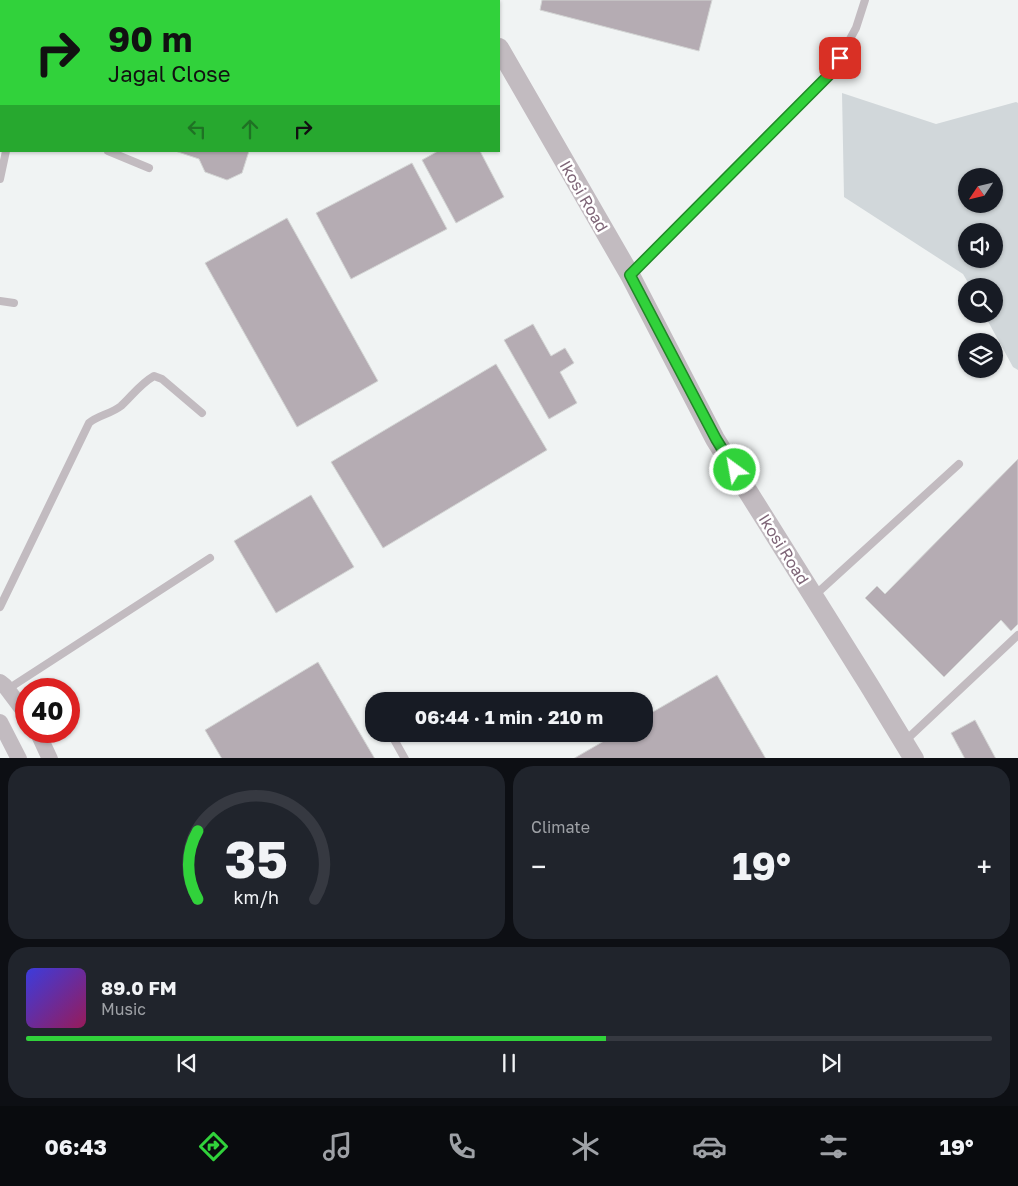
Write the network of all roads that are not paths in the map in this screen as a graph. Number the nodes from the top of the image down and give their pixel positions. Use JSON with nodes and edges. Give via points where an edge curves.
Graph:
{"nodes":[{"id":1,"x":865,"y":0,"type":"edge"},
{"id":2,"x":501,"y":55,"type":"edge"},
{"id":3,"x":6,"y":152,"type":"edge"},
{"id":4,"x":110,"y":152,"type":"edge"},
{"id":5,"x":149,"y":168,"type":"dead end"},
{"id":6,"x":0,"y":179,"type":"edge"},
{"id":7,"x":630,"y":275,"type":"junction"},
{"id":8,"x":0,"y":301,"type":"edge"},
{"id":9,"x":14,"y":304,"type":"dead end"},
{"id":10,"x":202,"y":413,"type":"dead end"},
{"id":11,"x":959,"y":464,"type":"dead end"},
{"id":12,"x":210,"y":558,"type":"dead end"},
{"id":13,"x":814,"y":596,"type":"junction"},
{"id":14,"x":0,"y":607,"type":"edge"},
{"id":15,"x":1018,"y":635,"type":"edge"},
{"id":16,"x":4,"y":686,"type":"edge"},
{"id":17,"x":15,"y":700,"type":"edge"},
{"id":18,"x":0,"y":722,"type":"edge"},
{"id":19,"x":396,"y":742,"type":"edge"},
{"id":20,"x":42,"y":743,"type":"edge"},
{"id":21,"x":909,"y":750,"type":"edge"},
{"id":22,"x":19,"y":758,"type":"edge"},
{"id":23,"x":50,"y":758,"type":"edge"},
{"id":24,"x":405,"y":758,"type":"edge"}],
"edges":[{"from":1,"to":7,"type":"lane","via":[[856,28],[832,72]]},
{"from":2,"to":7,"type":"street","name":"Ikosi Road"},
{"from":3,"to":6,"type":"lane"},
{"from":4,"to":5,"type":"lane"},
{"from":7,"to":13,"type":"street","name":"Ikosi Road","via":[[716,439]]},
{"from":8,"to":9,"type":"lane"},
{"from":10,"to":14,"type":"lane","via":[[162,379],[154,376],[120,406],[89,423]]},
{"from":11,"to":13,"type":"lane"},
{"from":12,"to":16,"type":"lane"},
{"from":13,"to":21,"type":"street","name":"Ikosi Road"},
{"from":15,"to":21,"type":"lane"},
{"from":16,"to":17,"type":"street"},
{"from":18,"to":22,"type":"street"},
{"from":19,"to":24,"type":"lane"},
{"from":20,"to":23,"type":"street"}]}
